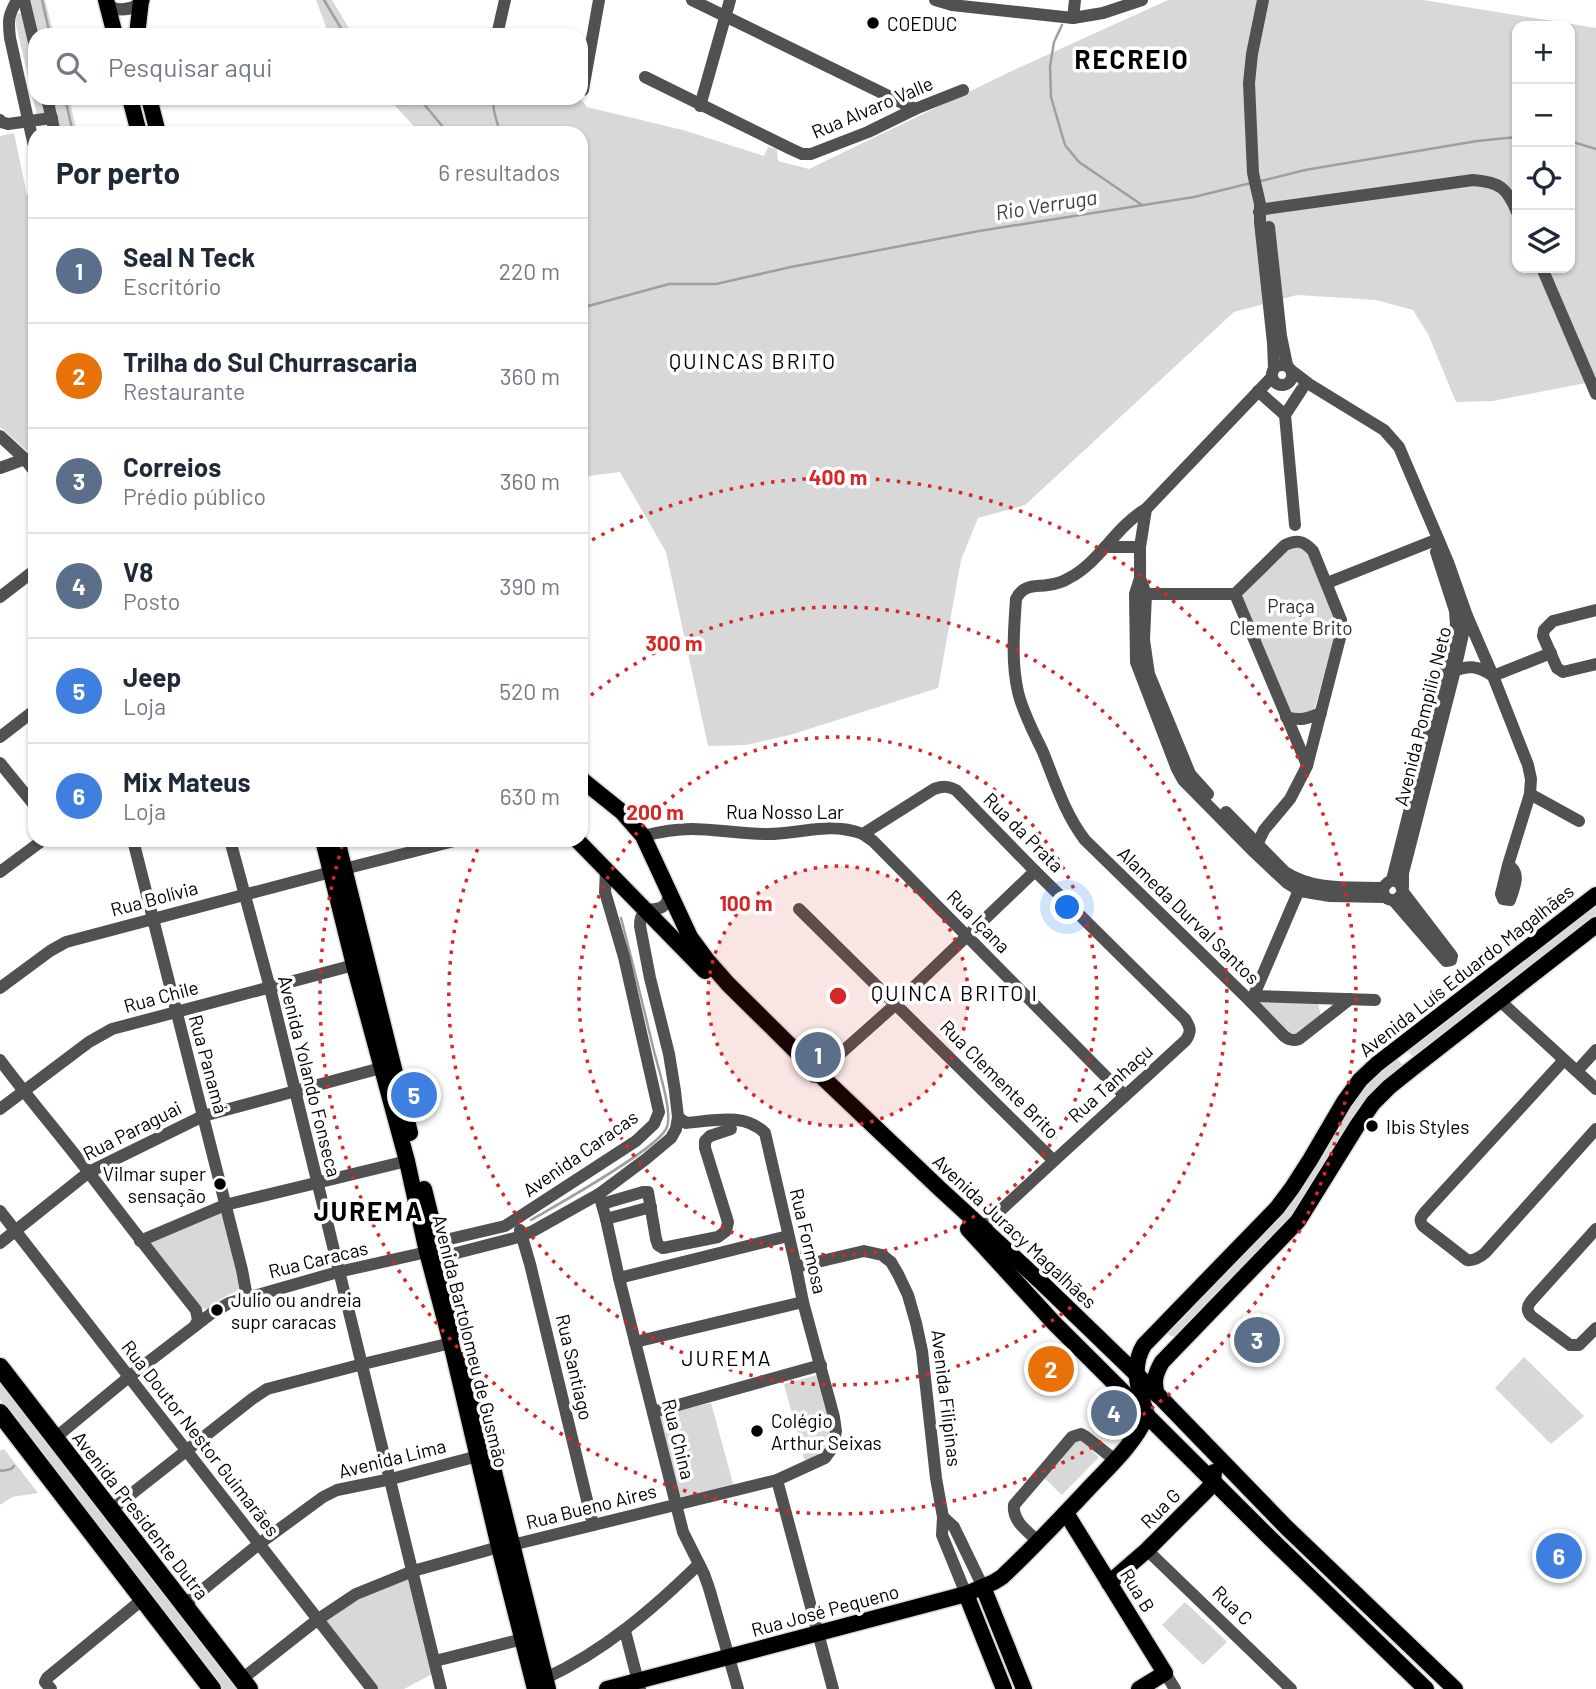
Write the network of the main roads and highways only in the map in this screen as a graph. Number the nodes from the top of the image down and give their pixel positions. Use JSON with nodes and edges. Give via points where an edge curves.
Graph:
{"nodes":[{"id":1,"x":142,"y":1,"type":"edge"},
{"id":2,"x":107,"y":3,"type":"edge"},
{"id":3,"x":113,"y":28,"type":"edge"},
{"id":4,"x":138,"y":28,"type":"edge"},
{"id":5,"x":132,"y":105,"type":"edge"},
{"id":6,"x":151,"y":105,"type":"edge"},
{"id":7,"x":137,"y":126,"type":"edge"},
{"id":8,"x":156,"y":126,"type":"edge"},
{"id":9,"x":588,"y":784,"type":"edge"},
{"id":10,"x":326,"y":847,"type":"edge"},
{"id":11,"x":337,"y":847,"type":"edge"},
{"id":12,"x":584,"y":847,"type":"edge"},
{"id":13,"x":337,"y":870,"type":"junction"},
{"id":14,"x":1596,"y":895,"type":"edge"},
{"id":15,"x":1596,"y":925,"type":"edge"},
{"id":16,"x":1401,"y":1045,"type":"junction"},
{"id":17,"x":1414,"y":1067,"type":"junction"},
{"id":18,"x":816,"y":1075,"type":"junction"},
{"id":19,"x":435,"y":1250,"type":"junction"},
{"id":20,"x":1040,"y":1281,"type":"junction"},
{"id":21,"x":1027,"y":1294,"type":"junction"},
{"id":22,"x":1161,"y":1328,"type":"junction"},
{"id":23,"x":1179,"y":1343,"type":"junction"},
{"id":24,"x":1144,"y":1345,"type":"junction"},
{"id":25,"x":1112,"y":1352,"type":"junction"},
{"id":26,"x":0,"y":1367,"type":"edge"},
{"id":27,"x":1136,"y":1375,"type":"junction"},
{"id":28,"x":1157,"y":1395,"type":"junction"},
{"id":29,"x":0,"y":1413,"type":"edge"},
{"id":30,"x":1147,"y":1415,"type":"junction"},
{"id":31,"x":1212,"y":1450,"type":"junction"},
{"id":32,"x":1213,"y":1481,"type":"junction"},
{"id":33,"x":1066,"y":1513,"type":"junction"},
{"id":34,"x":1286,"y":1527,"type":"junction"},
{"id":35,"x":1271,"y":1539,"type":"junction"},
{"id":36,"x":506,"y":1546,"type":"junction"},
{"id":37,"x":1109,"y":1583,"type":"junction"},
{"id":38,"x":983,"y":1587,"type":"junction"},
{"id":39,"x":966,"y":1594,"type":"junction"},
{"id":40,"x":245,"y":1684,"type":"edge"},
{"id":41,"x":543,"y":1685,"type":"edge"},
{"id":42,"x":639,"y":1685,"type":"edge"},
{"id":43,"x":1023,"y":1688,"type":"edge"},
{"id":44,"x":212,"y":1689,"type":"edge"},
{"id":45,"x":607,"y":1689,"type":"edge"},
{"id":46,"x":1004,"y":1689,"type":"edge"},
{"id":47,"x":1139,"y":1689,"type":"edge"},
{"id":48,"x":1426,"y":1689,"type":"edge"},
{"id":49,"x":1455,"y":1689,"type":"edge"}],
"edges":[{"from":1,"to":4,"type":"main road"},
{"from":2,"to":3,"type":"main road"},
{"from":5,"to":7,"type":"main road"},
{"from":6,"to":8,"type":"main road"},
{"from":9,"to":18,"type":"main road","name":"Avenida Juracy Magalhães","via":[[622,811],[643,836],[690,937],[707,960]]},
{"from":10,"to":13,"type":"main road","name":"Avenida Bartolomeu de Gusmão"},
{"from":11,"to":13,"type":"main road","name":"Avenida Bartolomeu de Gusmão"},
{"from":12,"to":18,"type":"main road","name":"Avenida Juracy Magalhães","via":[[694,961]]},
{"from":13,"to":19,"type":"main road","name":"Avenida Bartolomeu de Gusmão"},
{"from":13,"to":19,"type":"main road","name":"Avenida Bartolomeu de Gusmão","via":[[354,965]]},
{"from":14,"to":16,"type":"main road","name":"Avenida Luís Eduardo Magalhães"},
{"from":15,"to":17,"type":"main road"},
{"from":16,"to":17,"type":"main road","via":[[1401,1055]]},
{"from":16,"to":22,"type":"main road","name":"Avenida Luís Eduardo Magalhães","via":[[1360,1080],[1277,1208]]},
{"from":17,"to":23,"type":"main road","via":[[1373,1103],[1298,1221]]},
{"from":18,"to":20,"type":"main road","name":"Avenida Juracy Magalhães"},
{"from":18,"to":21,"type":"main road","name":"Avenida Juracy Magalhães"},
{"from":19,"to":36,"type":"main road","name":"Avenida Bartolomeu de Gusmão"},
{"from":19,"to":36,"type":"main road","name":"Avenida Bartolomeu de Gusmão","via":[[478,1457]]},
{"from":20,"to":21,"type":"main road"},
{"from":20,"to":25,"type":"main road","name":"Avenida Juracy Magalhães"},
{"from":21,"to":30,"type":"main road","name":"Avenida Juracy Magalhães"},
{"from":22,"to":23,"type":"main road","via":[[1164,1337]]},
{"from":22,"to":24,"type":"main road","name":"Avenida Luís Eduardo Magalhães"},
{"from":23,"to":28,"type":"main road","via":[[1157,1370]]},
{"from":24,"to":25,"type":"main road"},
{"from":24,"to":27,"type":"main road"},
{"from":25,"to":27,"type":"main road","name":"Avenida Juracy Magalhães"},
{"from":26,"to":40,"type":"highway","name":"Avenida Presidente Dutra"},
{"from":27,"to":28,"type":"main road","name":"Avenida Juracy Magalhães"},
{"from":27,"to":30,"type":"main road"},
{"from":28,"to":31,"type":"main road","name":"Avenida Juracy Magalhães"},
{"from":29,"to":44,"type":"highway"},
{"from":30,"to":32,"type":"main road","name":"Avenida Juracy Magalhães"},
{"from":30,"to":33,"type":"main road","name":"Rua José Pequeno","via":[[1138,1433]]},
{"from":31,"to":32,"type":"main road"},
{"from":31,"to":34,"type":"main road","name":"Avenida Juracy Magalhães"},
{"from":32,"to":35,"type":"main road","name":"Avenida Juracy Magalhães"},
{"from":32,"to":37,"type":"main road","name":"Rua G"},
{"from":33,"to":37,"type":"main road","name":"Rua B"},
{"from":33,"to":38,"type":"main road","name":"Rua José Pequeno","via":[[1002,1577]]},
{"from":34,"to":35,"type":"main road","via":[[1276,1528]]},
{"from":34,"to":49,"type":"main road","name":"Avenida Juracy Magalhães"},
{"from":35,"to":48,"type":"main road","name":"Avenida Juracy Magalhães"},
{"from":36,"to":41,"type":"main road","name":"Avenida Bartolomeu de Gusmão"},
{"from":36,"to":41,"type":"main road","name":"Avenida Bartolomeu de Gusmão","via":[[523,1639]]},
{"from":37,"to":47,"type":"main road","name":"Rua B","via":[[1165,1673]]},
{"from":38,"to":39,"type":"main road","name":"Rua José Pequeno"},
{"from":38,"to":43,"type":"main road","name":"Avenida Filipinas"},
{"from":39,"to":42,"type":"main road","name":"Rua José Pequeno"},
{"from":39,"to":46,"type":"main road","name":"Avenida Filipinas"},
{"from":42,"to":45,"type":"main road","name":"Rua José Pequeno"}]}
